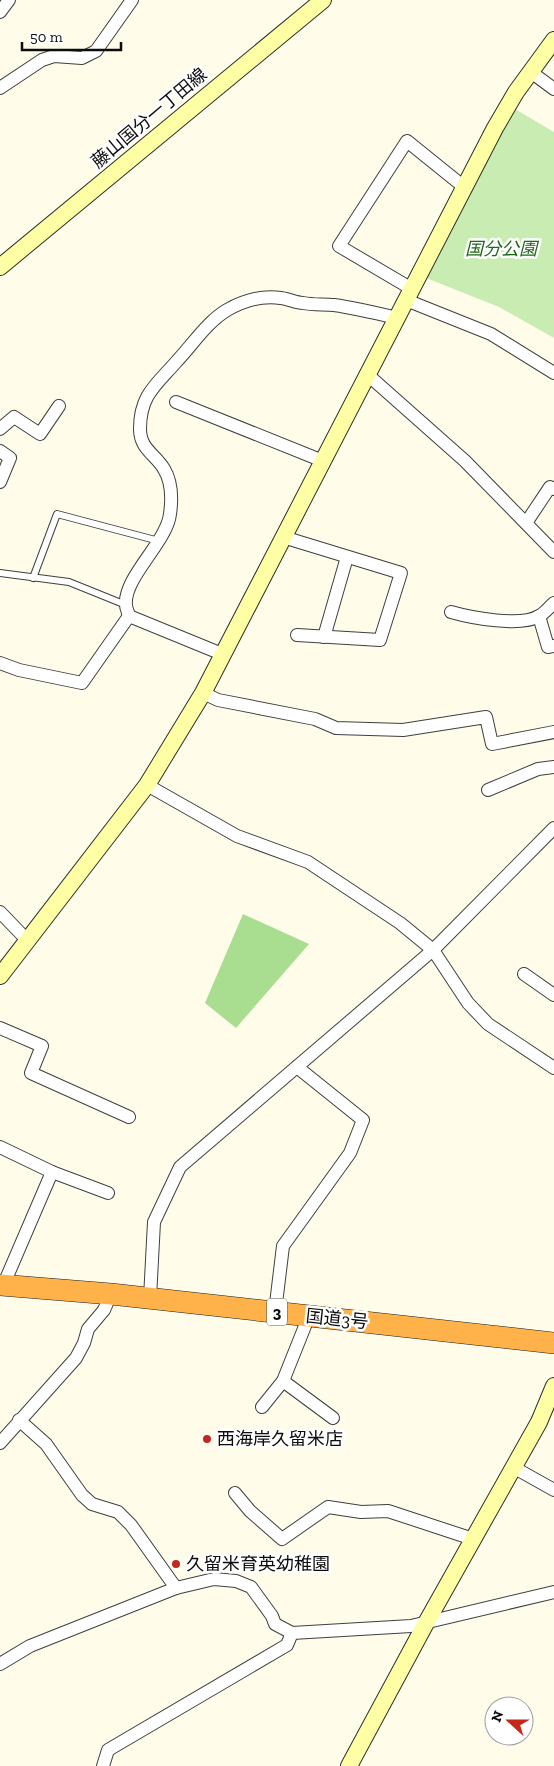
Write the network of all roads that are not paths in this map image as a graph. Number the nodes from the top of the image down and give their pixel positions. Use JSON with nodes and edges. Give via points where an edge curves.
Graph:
{"nodes":[{"id":1,"x":9,"y":0,"type":"edge"},
{"id":2,"x":132,"y":0,"type":"edge"},
{"id":3,"x":323,"y":0,"type":"edge"},
{"id":4,"x":0,"y":12,"type":"edge"},
{"id":5,"x":554,"y":40,"type":"edge"},
{"id":6,"x":531,"y":72,"type":"junction"},
{"id":7,"x":0,"y":88,"type":"edge"},
{"id":8,"x":554,"y":89,"type":"edge"},
{"id":9,"x":464,"y":187,"type":"junction"},
{"id":10,"x":0,"y":266,"type":"edge"},
{"id":11,"x":409,"y":294,"type":"junction"},
{"id":12,"x":397,"y":318,"type":"junction"},
{"id":13,"x":554,"y":373,"type":"edge"},
{"id":14,"x":368,"y":375,"type":"junction"},
{"id":15,"x":176,"y":402,"type":"dead end"},
{"id":16,"x":59,"y":406,"type":"dead end"},
{"id":17,"x":0,"y":430,"type":"edge"},
{"id":18,"x":0,"y":450,"type":"edge"},
{"id":19,"x":323,"y":460,"type":"junction"},
{"id":20,"x":0,"y":482,"type":"edge"},
{"id":21,"x":554,"y":489,"type":"edge"},
{"id":22,"x":526,"y":523,"type":"junction"},
{"id":23,"x":283,"y":537,"type":"junction"},
{"id":24,"x":159,"y":541,"type":"junction"},
{"id":25,"x":554,"y":552,"type":"edge"},
{"id":26,"x":348,"y":557,"type":"junction"},
{"id":27,"x":0,"y":574,"type":"edge"},
{"id":28,"x":33,"y":578,"type":"junction"},
{"id":29,"x":554,"y":603,"type":"edge"},
{"id":30,"x":128,"y":610,"type":"junction"},
{"id":31,"x":451,"y":612,"type":"dead end"},
{"id":32,"x":539,"y":616,"type":"junction"},
{"id":33,"x":297,"y":636,"type":"dead end"},
{"id":34,"x":324,"y":637,"type":"junction"},
{"id":35,"x":554,"y":646,"type":"edge"},
{"id":36,"x":222,"y":654,"type":"junction"},
{"id":37,"x":0,"y":663,"type":"edge"},
{"id":38,"x":203,"y":693,"type":"junction"},
{"id":39,"x":554,"y":732,"type":"edge"},
{"id":40,"x":554,"y":767,"type":"edge"},
{"id":41,"x":147,"y":785,"type":"junction"},
{"id":42,"x":488,"y":790,"type":"dead end"},
{"id":43,"x":553,"y":829,"type":"edge"},
{"id":44,"x":0,"y":912,"type":"edge"},
{"id":45,"x":27,"y":940,"type":"junction"},
{"id":46,"x":432,"y":950,"type":"junction"},
{"id":47,"x":524,"y":974,"type":"dead end"},
{"id":48,"x":0,"y":976,"type":"edge"},
{"id":49,"x":554,"y":995,"type":"edge"},
{"id":50,"x":0,"y":1028,"type":"edge"},
{"id":51,"x":296,"y":1067,"type":"junction"},
{"id":52,"x":554,"y":1068,"type":"edge"},
{"id":53,"x":129,"y":1117,"type":"dead end"},
{"id":54,"x":0,"y":1147,"type":"edge"},
{"id":55,"x":52,"y":1172,"type":"junction"},
{"id":56,"x":108,"y":1193,"type":"dead end"},
{"id":57,"x":2,"y":1286,"type":"edge"},
{"id":58,"x":111,"y":1294,"type":"junction"},
{"id":59,"x":150,"y":1298,"type":"junction"},
{"id":60,"x":275,"y":1312,"type":"junction"},
{"id":61,"x":309,"y":1316,"type":"junction"},
{"id":62,"x":554,"y":1343,"type":"edge"},
{"id":63,"x":283,"y":1381,"type":"junction"},
{"id":64,"x":554,"y":1386,"type":"edge"},
{"id":65,"x":262,"y":1407,"type":"dead end"},
{"id":66,"x":333,"y":1418,"type":"dead end"},
{"id":67,"x":19,"y":1420,"type":"junction"},
{"id":68,"x":0,"y":1443,"type":"edge"},
{"id":69,"x":513,"y":1467,"type":"junction"},
{"id":70,"x":554,"y":1490,"type":"edge"},
{"id":71,"x":235,"y":1493,"type":"dead end"},
{"id":72,"x":473,"y":1539,"type":"junction"},
{"id":73,"x":176,"y":1588,"type":"junction"},
{"id":74,"x":554,"y":1592,"type":"edge"},
{"id":75,"x":426,"y":1623,"type":"junction"},
{"id":76,"x":292,"y":1633,"type":"junction"},
{"id":77,"x":0,"y":1664,"type":"edge"},
{"id":78,"x":103,"y":1766,"type":"edge"},
{"id":79,"x":350,"y":1766,"type":"edge"}],
"edges":[{"from":1,"to":4,"type":"street"},
{"from":2,"to":7,"type":"street","via":[[96,50],[82,58],[54,56],[42,60]]},
{"from":3,"to":10,"type":"street","name":"藤山国分一丁田線"},
{"from":5,"to":6,"type":"street"},
{"from":6,"to":8,"type":"street"},
{"from":6,"to":9,"type":"street","via":[[494,128]]},
{"from":9,"to":11,"type":"street"},
{"from":9,"to":11,"type":"street","via":[[407,141],[339,246]]},
{"from":11,"to":12,"type":"street"},
{"from":11,"to":13,"type":"street","via":[[491,334]]},
{"from":12,"to":14,"type":"street"},
{"from":12,"to":24,"type":"street","via":[[333,305],[262,297],[227,310],[209,324],[146,396],[140,413],[144,447],[165,470],[170,484],[170,517]]},
{"from":14,"to":19,"type":"street"},
{"from":14,"to":22,"type":"street","via":[[465,461]]},
{"from":15,"to":19,"type":"street"},
{"from":16,"to":17,"type":"street","via":[[40,434],[14,417]]},
{"from":18,"to":20,"type":"street","via":[[10,458]]},
{"from":19,"to":23,"type":"street"},
{"from":21,"to":22,"type":"street","via":[[550,487]]},
{"from":22,"to":25,"type":"street"},
{"from":23,"to":26,"type":"street"},
{"from":23,"to":36,"type":"street"},
{"from":24,"to":28,"type":"lane","via":[[57,514]]},
{"from":24,"to":30,"type":"street","via":[[127,594]]},
{"from":26,"to":34,"type":"street"},
{"from":26,"to":34,"type":"street","via":[[401,573],[380,640]]},
{"from":27,"to":28,"type":"lane"},
{"from":28,"to":30,"type":"lane","via":[[69,582]]},
{"from":29,"to":32,"type":"street"},
{"from":30,"to":36,"type":"street"},
{"from":30,"to":37,"type":"street","via":[[82,683]]},
{"from":31,"to":32,"type":"street","via":[[470,617],[523,621]]},
{"from":32,"to":35,"type":"street","via":[[548,647]]},
{"from":33,"to":34,"type":"street"},
{"from":36,"to":38,"type":"street"},
{"from":38,"to":39,"type":"street","via":[[218,700],[314,719],[336,728],[402,730],[486,717],[492,744]]},
{"from":38,"to":41,"type":"street"},
{"from":40,"to":42,"type":"street","via":[[538,769]]},
{"from":41,"to":45,"type":"street"},
{"from":41,"to":46,"type":"street","via":[[237,836],[308,862],[400,923]]},
{"from":43,"to":46,"type":"street"},
{"from":44,"to":45,"type":"street"},
{"from":45,"to":48,"type":"street"},
{"from":46,"to":51,"type":"street"},
{"from":46,"to":52,"type":"street","via":[[468,1003],[488,1024]]},
{"from":47,"to":49,"type":"street"},
{"from":50,"to":53,"type":"street","via":[[42,1046],[31,1073]]},
{"from":51,"to":59,"type":"street","via":[[180,1167],[154,1222]]},
{"from":51,"to":60,"type":"street","via":[[363,1120],[350,1154],[283,1246]]},
{"from":54,"to":55,"type":"street"},
{"from":55,"to":56,"type":"street"},
{"from":55,"to":57,"type":"street"},
{"from":57,"to":58,"type":"highway","name":"国道3号","number":"3"},
{"from":58,"to":59,"type":"highway","name":"国道3号","number":"3"},
{"from":58,"to":67,"type":"street","via":[[104,1310],[88,1329],[76,1358]]},
{"from":59,"to":60,"type":"highway","name":"国道3号","number":"3"},
{"from":60,"to":61,"type":"highway","name":"国道3号","number":"3"},
{"from":61,"to":62,"type":"highway","name":"国道3号","number":"3"},
{"from":61,"to":63,"type":"street"},
{"from":63,"to":65,"type":"street"},
{"from":63,"to":66,"type":"street"},
{"from":64,"to":69,"type":"street","via":[[539,1422]]},
{"from":67,"to":68,"type":"street"},
{"from":67,"to":73,"type":"street","via":[[46,1444],[82,1495],[92,1504],[118,1512],[131,1525]]},
{"from":69,"to":70,"type":"street"},
{"from":69,"to":72,"type":"street"},
{"from":71,"to":72,"type":"street","via":[[282,1539],[328,1507],[361,1512],[388,1511]]},
{"from":72,"to":75,"type":"street"},
{"from":73,"to":76,"type":"street","via":[[214,1579],[236,1581],[251,1587],[275,1624]]},
{"from":73,"to":77,"type":"street","via":[[30,1646]]},
{"from":74,"to":75,"type":"street"},
{"from":75,"to":76,"type":"street"},
{"from":75,"to":79,"type":"street"},
{"from":76,"to":78,"type":"street","via":[[287,1645],[108,1750]]}]}
